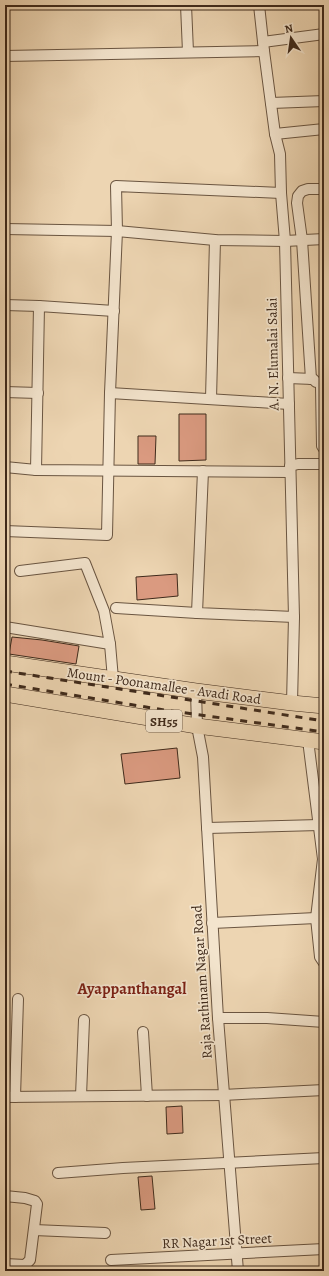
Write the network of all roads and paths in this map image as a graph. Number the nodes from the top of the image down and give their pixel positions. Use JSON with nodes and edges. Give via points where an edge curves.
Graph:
{"nodes":[{"id":1,"x":186,"y":5,"type":"edge"},
{"id":2,"x":259,"y":5,"type":"edge"},
{"id":3,"x":324,"y":34,"type":"edge"},
{"id":4,"x":263,"y":46,"type":"junction"},
{"id":5,"x":188,"y":52,"type":"junction"},
{"id":6,"x":5,"y":56,"type":"edge"},
{"id":7,"x":324,"y":102,"type":"edge"},
{"id":8,"x":271,"y":103,"type":"junction"},
{"id":9,"x":324,"y":129,"type":"edge"},
{"id":10,"x":275,"y":134,"type":"junction"},
{"id":11,"x":324,"y":189,"type":"edge"},
{"id":12,"x":281,"y":193,"type":"junction"},
{"id":13,"x":5,"y":229,"type":"edge"},
{"id":14,"x":117,"y":231,"type":"junction"},
{"id":15,"x":324,"y":239,"type":"edge"},
{"id":16,"x":215,"y":240,"type":"junction"},
{"id":17,"x":302,"y":240,"type":"junction"},
{"id":18,"x":285,"y":241,"type":"junction"},
{"id":19,"x":5,"y":306,"type":"edge"},
{"id":20,"x":39,"y":306,"type":"junction"},
{"id":21,"x":114,"y":311,"type":"junction"},
{"id":22,"x":288,"y":378,"type":"junction"},
{"id":23,"x":311,"y":379,"type":"junction"},
{"id":24,"x":322,"y":387,"type":"edge"},
{"id":25,"x":5,"y":392,"type":"edge"},
{"id":26,"x":38,"y":393,"type":"junction"},
{"id":27,"x":110,"y":393,"type":"junction"},
{"id":28,"x":210,"y":399,"type":"junction"},
{"id":29,"x":288,"y":404,"type":"junction"},
{"id":30,"x":324,"y":449,"type":"edge"},
{"id":31,"x":324,"y":464,"type":"edge"},
{"id":32,"x":5,"y":467,"type":"edge"},
{"id":33,"x":290,"y":469,"type":"junction"},
{"id":34,"x":36,"y":470,"type":"junction"},
{"id":35,"x":109,"y":470,"type":"junction"},
{"id":36,"x":203,"y":471,"type":"junction"},
{"id":37,"x":5,"y":531,"type":"edge"},
{"id":38,"x":20,"y":571,"type":"dead end"},
{"id":39,"x":116,"y":608,"type":"dead end"},
{"id":40,"x":197,"y":613,"type":"junction"},
{"id":41,"x":294,"y":616,"type":"junction"},
{"id":42,"x":5,"y":627,"type":"edge"},
{"id":43,"x":110,"y":644,"type":"junction"},
{"id":44,"x":5,"y":663,"type":"edge"},
{"id":45,"x":113,"y":679,"type":"junction"},
{"id":46,"x":196,"y":691,"type":"junction"},
{"id":47,"x":5,"y":694,"type":"edge"},
{"id":48,"x":292,"y":703,"type":"junction"},
{"id":49,"x":324,"y":706,"type":"edge"},
{"id":50,"x":197,"y":726,"type":"junction"},
{"id":51,"x":308,"y":740,"type":"junction"},
{"id":52,"x":324,"y":742,"type":"edge"},
{"id":53,"x":319,"y":826,"type":"junction"},
{"id":54,"x":207,"y":828,"type":"junction"},
{"id":55,"x":324,"y":859,"type":"edge"},
{"id":56,"x":316,"y":918,"type":"junction"},
{"id":57,"x":212,"y":923,"type":"junction"},
{"id":58,"x":324,"y":963,"type":"edge"},
{"id":59,"x":18,"y":999,"type":"dead end"},
{"id":60,"x":218,"y":1018,"type":"junction"},
{"id":61,"x":84,"y":1020,"type":"dead end"},
{"id":62,"x":324,"y":1022,"type":"edge"},
{"id":63,"x":143,"y":1032,"type":"dead end"},
{"id":64,"x":324,"y":1090,"type":"edge"},
{"id":65,"x":223,"y":1095,"type":"junction"},
{"id":66,"x":81,"y":1096,"type":"junction"},
{"id":67,"x":147,"y":1096,"type":"junction"},
{"id":68,"x":10,"y":1097,"type":"edge"},
{"id":69,"x":324,"y":1158,"type":"edge"},
{"id":70,"x":230,"y":1162,"type":"junction"},
{"id":71,"x":58,"y":1173,"type":"dead end"},
{"id":72,"x":5,"y":1196,"type":"edge"},
{"id":73,"x":34,"y":1230,"type":"junction"},
{"id":74,"x":105,"y":1233,"type":"dead end"},
{"id":75,"x":324,"y":1249,"type":"edge"},
{"id":76,"x":237,"y":1254,"type":"junction"},
{"id":77,"x":111,"y":1260,"type":"dead end"},
{"id":78,"x":5,"y":1264,"type":"edge"},
{"id":79,"x":238,"y":1271,"type":"edge"}],
"edges":[{"from":1,"to":5,"type":"street"},
{"from":2,"to":4,"type":"street","name":"A. N. Elumalai Salai"},
{"from":3,"to":4,"type":"street"},
{"from":4,"to":5,"type":"street"},
{"from":4,"to":8,"type":"street","name":"A. N. Elumalai Salai"},
{"from":5,"to":6,"type":"street"},
{"from":7,"to":8,"type":"street"},
{"from":8,"to":10,"type":"street","name":"A. N. Elumalai Salai"},
{"from":9,"to":10,"type":"street"},
{"from":10,"to":12,"type":"street","name":"A. N. Elumalai Salai","via":[[280,154]]},
{"from":11,"to":17,"type":"street","via":[[308,189],[298,196]]},
{"from":12,"to":14,"type":"street","via":[[116,186]]},
{"from":12,"to":18,"type":"street","name":"A. N. Elumalai Salai"},
{"from":13,"to":14,"type":"street"},
{"from":14,"to":16,"type":"street"},
{"from":14,"to":21,"type":"street"},
{"from":15,"to":17,"type":"street"},
{"from":16,"to":18,"type":"street"},
{"from":16,"to":28,"type":"street"},
{"from":17,"to":18,"type":"street"},
{"from":17,"to":23,"type":"street"},
{"from":18,"to":22,"type":"street","name":"A. N. Elumalai Salai"},
{"from":19,"to":20,"type":"street"},
{"from":20,"to":21,"type":"street"},
{"from":20,"to":26,"type":"street"},
{"from":21,"to":27,"type":"street"},
{"from":22,"to":23,"type":"street"},
{"from":22,"to":29,"type":"street","name":"A. N. Elumalai Salai"},
{"from":23,"to":24,"type":"street"},
{"from":24,"to":30,"type":"street"},
{"from":25,"to":26,"type":"street"},
{"from":26,"to":34,"type":"street"},
{"from":27,"to":28,"type":"street"},
{"from":27,"to":35,"type":"street"},
{"from":28,"to":29,"type":"street"},
{"from":29,"to":33,"type":"street","name":"A. N. Elumalai Salai"},
{"from":31,"to":33,"type":"street","via":[[298,464]]},
{"from":32,"to":34,"type":"street"},
{"from":33,"to":36,"type":"street"},
{"from":33,"to":41,"type":"street","name":"A. N. Elumalai Salai"},
{"from":34,"to":35,"type":"street"},
{"from":35,"to":36,"type":"street"},
{"from":35,"to":37,"type":"street","via":[[108,534]]},
{"from":36,"to":40,"type":"street"},
{"from":38,"to":43,"type":"street","via":[[85,563],[104,611]]},
{"from":39,"to":40,"type":"street"},
{"from":40,"to":41,"type":"street"},
{"from":41,"to":48,"type":"street","name":"A. N. Elumalai Salai"},
{"from":42,"to":43,"type":"street"},
{"from":43,"to":45,"type":"street"},
{"from":44,"to":45,"type":"main road","name":"Mount - Poonamallee - Avadi Road","number":"SH55"},
{"from":45,"to":46,"type":"main road","name":"Mount - Poonamallee - Avadi Road","number":"SH55"},
{"from":46,"to":48,"type":"main road","name":"Mount - Poonamallee - Avadi Road","number":"SH55"},
{"from":46,"to":50,"type":"street","name":"Raja Rathinam Nagar Road"},
{"from":47,"to":50,"type":"main road","number":"SH55"},
{"from":48,"to":49,"type":"main road","name":"Mount - Poonamallee - Avadi Road","number":"SH55"},
{"from":50,"to":51,"type":"main road","number":"SH55"},
{"from":50,"to":54,"type":"street","name":"Raja Rathinam Nagar Road","via":[[203,757]]},
{"from":51,"to":52,"type":"main road","number":"SH55"},
{"from":51,"to":53,"type":"street"},
{"from":53,"to":54,"type":"street"},
{"from":53,"to":55,"type":"street"},
{"from":54,"to":57,"type":"street","name":"Raja Rathinam Nagar Road"},
{"from":55,"to":56,"type":"street"},
{"from":56,"to":57,"type":"street"},
{"from":56,"to":58,"type":"street","via":[[320,958]]},
{"from":57,"to":60,"type":"street","name":"Raja Rathinam Nagar Road"},
{"from":59,"to":68,"type":"street"},
{"from":60,"to":62,"type":"street","via":[[273,1018]]},
{"from":60,"to":65,"type":"street","name":"Raja Rathinam Nagar Road"},
{"from":61,"to":66,"type":"street"},
{"from":63,"to":67,"type":"street"},
{"from":64,"to":65,"type":"street"},
{"from":65,"to":67,"type":"street"},
{"from":65,"to":70,"type":"street","name":"Raja Rathinam Nagar Road"},
{"from":66,"to":67,"type":"street"},
{"from":66,"to":68,"type":"street"},
{"from":69,"to":70,"type":"street"},
{"from":70,"to":71,"type":"street"},
{"from":70,"to":76,"type":"street","name":"Raja Rathinam Nagar Road"},
{"from":72,"to":73,"type":"street","via":[[36,1202]]},
{"from":73,"to":74,"type":"street"},
{"from":73,"to":78,"type":"street","via":[[28,1263],[19,1266]]},
{"from":75,"to":76,"type":"street","name":"RR Nagar 1st Street"},
{"from":76,"to":77,"type":"street","name":"RR Nagar 1st Street"},
{"from":76,"to":79,"type":"street","name":"Raja Rathinam Nagar Road"}]}
